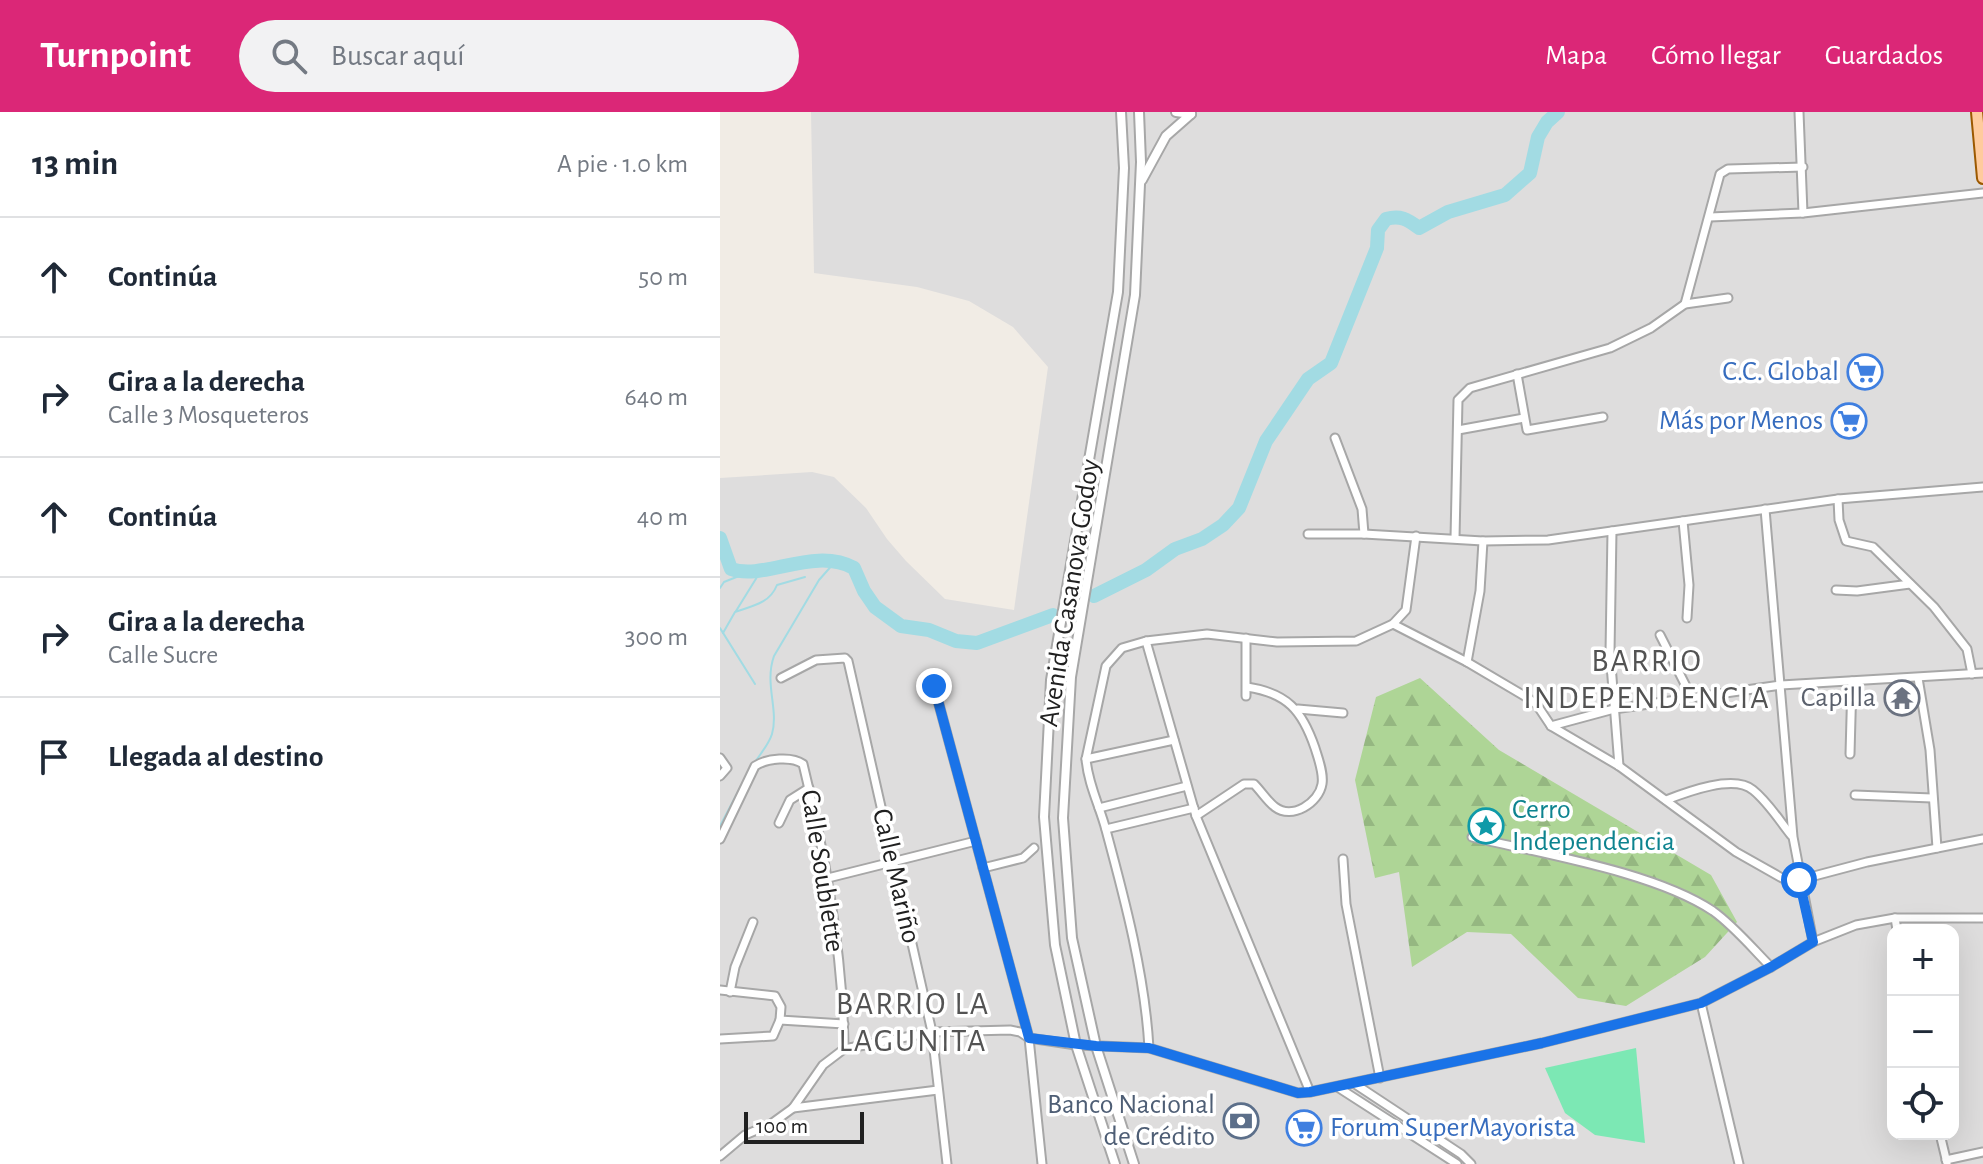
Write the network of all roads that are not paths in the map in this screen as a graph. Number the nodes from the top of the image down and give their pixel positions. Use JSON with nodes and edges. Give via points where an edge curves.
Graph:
{"nodes":[{"id":1,"x":1121,"y":112,"type":"edge"},
{"id":2,"x":1139,"y":112,"type":"edge"},
{"id":3,"x":1176,"y":112,"type":"edge"},
{"id":4,"x":1799,"y":112,"type":"edge"},
{"id":5,"x":1977,"y":112,"type":"edge"},
{"id":6,"x":1193,"y":113,"type":"edge"},
{"id":7,"x":1803,"y":167,"type":"junction"},
{"id":8,"x":1983,"y":178,"type":"edge"},
{"id":9,"x":1140,"y":184,"type":"junction"},
{"id":10,"x":1983,"y":193,"type":"edge"},
{"id":11,"x":1803,"y":213,"type":"junction"},
{"id":12,"x":1710,"y":217,"type":"junction"},
{"id":13,"x":1728,"y":298,"type":"dead end"},
{"id":14,"x":1685,"y":304,"type":"junction"},
{"id":15,"x":1517,"y":374,"type":"junction"},
{"id":16,"x":1603,"y":417,"type":"dead end"},
{"id":17,"x":1524,"y":418,"type":"junction"},
{"id":18,"x":1458,"y":430,"type":"junction"},
{"id":19,"x":1335,"y":438,"type":"dead end"},
{"id":20,"x":1983,"y":487,"type":"edge"},
{"id":21,"x":1838,"y":499,"type":"junction"},
{"id":22,"x":1765,"y":509,"type":"junction"},
{"id":23,"x":1683,"y":521,"type":"junction"},
{"id":24,"x":1612,"y":531,"type":"junction"},
{"id":25,"x":1308,"y":534,"type":"dead end"},
{"id":26,"x":1364,"y":534,"type":"junction"},
{"id":27,"x":1416,"y":536,"type":"junction"},
{"id":28,"x":1455,"y":538,"type":"junction"},
{"id":29,"x":1483,"y":541,"type":"junction"},
{"id":30,"x":1910,"y":584,"type":"junction"},
{"id":31,"x":1836,"y":590,"type":"dead end"},
{"id":32,"x":1687,"y":618,"type":"dead end"},
{"id":33,"x":1393,"y":624,"type":"junction"},
{"id":34,"x":1660,"y":635,"type":"dead end"},
{"id":35,"x":1246,"y":638,"type":"junction"},
{"id":36,"x":1146,"y":641,"type":"junction"},
{"id":37,"x":1467,"y":662,"type":"junction"},
{"id":38,"x":1983,"y":673,"type":"edge"},
{"id":39,"x":1972,"y":674,"type":"junction"},
{"id":40,"x":781,"y":678,"type":"dead end"},
{"id":41,"x":1918,"y":678,"type":"junction"},
{"id":42,"x":1852,"y":681,"type":"junction"},
{"id":43,"x":1781,"y":685,"type":"junction"},
{"id":44,"x":934,"y":686,"type":"dead end"},
{"id":45,"x":1692,"y":698,"type":"junction"},
{"id":46,"x":1296,"y":709,"type":"junction"},
{"id":47,"x":1614,"y":709,"type":"junction"},
{"id":48,"x":1343,"y":713,"type":"dead end"},
{"id":49,"x":1551,"y":726,"type":"junction"},
{"id":50,"x":1174,"y":740,"type":"junction"},
{"id":51,"x":1850,"y":754,"type":"dead end"},
{"id":52,"x":720,"y":758,"type":"edge"},
{"id":53,"x":1086,"y":759,"type":"junction"},
{"id":54,"x":1619,"y":766,"type":"junction"},
{"id":55,"x":720,"y":776,"type":"edge"},
{"id":56,"x":1187,"y":786,"type":"junction"},
{"id":57,"x":809,"y":788,"type":"junction"},
{"id":58,"x":1855,"y":795,"type":"dead end"},
{"id":59,"x":1932,"y":798,"type":"junction"},
{"id":60,"x":1666,"y":800,"type":"junction"},
{"id":61,"x":1099,"y":808,"type":"junction"},
{"id":62,"x":1195,"y":812,"type":"junction"},
{"id":63,"x":779,"y":823,"type":"dead end"},
{"id":64,"x":1106,"y":829,"type":"junction"},
{"id":65,"x":1472,"y":837,"type":"dead end"},
{"id":66,"x":1793,"y":837,"type":"junction"},
{"id":67,"x":720,"y":839,"type":"edge"},
{"id":68,"x":1983,"y":839,"type":"edge"},
{"id":69,"x":976,"y":841,"type":"junction"},
{"id":70,"x":1034,"y":848,"type":"dead end"},
{"id":71,"x":1937,"y":848,"type":"junction"},
{"id":72,"x":1343,"y":859,"type":"dead end"},
{"id":73,"x":892,"y":862,"type":"junction"},
{"id":74,"x":983,"y":868,"type":"junction"},
{"id":75,"x":828,"y":878,"type":"junction"},
{"id":76,"x":1799,"y":880,"type":"junction"},
{"id":77,"x":1895,"y":918,"type":"junction"},
{"id":78,"x":1983,"y":918,"type":"edge"},
{"id":79,"x":753,"y":922,"type":"dead end"},
{"id":80,"x":1896,"y":924,"type":"edge"},
{"id":81,"x":1813,"y":942,"type":"junction"},
{"id":82,"x":1771,"y":967,"type":"junction"},
{"id":83,"x":720,"y":990,"type":"edge"},
{"id":84,"x":730,"y":992,"type":"junction"},
{"id":85,"x":1701,"y":1003,"type":"junction"},
{"id":86,"x":780,"y":1020,"type":"junction"},
{"id":87,"x":844,"y":1024,"type":"junction"},
{"id":88,"x":932,"y":1032,"type":"junction"},
{"id":89,"x":1029,"y":1038,"type":"junction"},
{"id":90,"x":720,"y":1039,"type":"edge"},
{"id":91,"x":1076,"y":1045,"type":"junction"},
{"id":92,"x":1096,"y":1046,"type":"junction"},
{"id":93,"x":1149,"y":1048,"type":"junction"},
{"id":94,"x":844,"y":1049,"type":"junction"},
{"id":95,"x":1380,"y":1078,"type":"junction"},
{"id":96,"x":1355,"y":1084,"type":"junction"},
{"id":97,"x":1339,"y":1088,"type":"junction"},
{"id":98,"x":938,"y":1090,"type":"junction"},
{"id":99,"x":1310,"y":1092,"type":"junction"},
{"id":100,"x":793,"y":1108,"type":"junction"},
{"id":101,"x":1941,"y":1140,"type":"edge"},
{"id":102,"x":1983,"y":1152,"type":"edge"},
{"id":103,"x":1461,"y":1154,"type":"junction"},
{"id":104,"x":720,"y":1156,"type":"edge"},
{"id":105,"x":1946,"y":1162,"type":"edge"},
{"id":106,"x":1456,"y":1163,"type":"edge"},
{"id":107,"x":947,"y":1164,"type":"edge"},
{"id":108,"x":1042,"y":1164,"type":"edge"},
{"id":109,"x":1115,"y":1164,"type":"edge"},
{"id":110,"x":1134,"y":1164,"type":"edge"},
{"id":111,"x":1471,"y":1164,"type":"edge"},
{"id":112,"x":1739,"y":1164,"type":"edge"}],
"edges":[{"from":1,"to":91,"type":"street","name":"Avenida Casanova Godoy","via":[[1118,292],[1051,680],[1044,817],[1055,945]]},
{"from":2,"to":9,"type":"street","name":"Avenida Casanova Godoy"},
{"from":3,"to":6,"type":"street"},
{"from":4,"to":7,"type":"street"},
{"from":5,"to":8,"type":"main road"},
{"from":6,"to":9,"type":"street","via":[[1166,136]]},
{"from":7,"to":11,"type":"street"},
{"from":7,"to":12,"type":"street","via":[[1724,170]]},
{"from":9,"to":92,"type":"street","name":"Avenida Casanova Godoy","via":[[1135,295],[1071,677],[1063,818],[1072,938]]},
{"from":10,"to":11,"type":"street"},
{"from":11,"to":12,"type":"street"},
{"from":12,"to":14,"type":"street"},
{"from":13,"to":14,"type":"street"},
{"from":14,"to":15,"type":"street","via":[[1610,348]]},
{"from":15,"to":17,"type":"street"},
{"from":15,"to":18,"type":"street","via":[[1463,392]]},
{"from":16,"to":17,"type":"street","via":[[1529,431]]},
{"from":17,"to":18,"type":"street"},
{"from":18,"to":28,"type":"street"},
{"from":19,"to":26,"type":"street","via":[[1362,509]]},
{"from":20,"to":21,"type":"street"},
{"from":21,"to":22,"type":"street"},
{"from":21,"to":30,"type":"street","via":[[1846,541],[1873,547]]},
{"from":22,"to":23,"type":"street"},
{"from":22,"to":43,"type":"street"},
{"from":23,"to":24,"type":"street"},
{"from":23,"to":32,"type":"street"},
{"from":24,"to":29,"type":"street","via":[[1548,540]]},
{"from":24,"to":47,"type":"street"},
{"from":25,"to":26,"type":"street"},
{"from":26,"to":27,"type":"street"},
{"from":27,"to":28,"type":"street"},
{"from":27,"to":33,"type":"street","via":[[1406,610]]},
{"from":28,"to":29,"type":"street"},
{"from":29,"to":37,"type":"street"},
{"from":30,"to":31,"type":"street"},
{"from":30,"to":39,"type":"street","via":[[1967,649]]},
{"from":33,"to":35,"type":"street","via":[[1347,643]]},
{"from":33,"to":37,"type":"street"},
{"from":34,"to":45,"type":"street"},
{"from":35,"to":36,"type":"street","via":[[1207,634]]},
{"from":35,"to":46,"type":"street","via":[[1246,691],[1263,690]]},
{"from":36,"to":50,"type":"street"},
{"from":36,"to":53,"type":"street","via":[[1122,648],[1106,666]]},
{"from":37,"to":49,"type":"street","via":[[1528,698]]},
{"from":38,"to":39,"type":"street"},
{"from":39,"to":41,"type":"street"},
{"from":40,"to":73,"type":"street","name":"Calle Mariño","via":[[816,660],[848,661]]},
{"from":41,"to":42,"type":"street"},
{"from":41,"to":59,"type":"street"},
{"from":42,"to":43,"type":"street"},
{"from":42,"to":51,"type":"street"},
{"from":43,"to":45,"type":"street"},
{"from":43,"to":66,"type":"street"},
{"from":44,"to":69,"type":"street"},
{"from":45,"to":47,"type":"street"},
{"from":46,"to":48,"type":"street"},
{"from":46,"to":62,"type":"street","via":[[1308,729],[1323,783],[1311,803],[1283,811],[1251,782]]},
{"from":47,"to":49,"type":"street"},
{"from":47,"to":54,"type":"street"},
{"from":49,"to":54,"type":"street"},
{"from":50,"to":53,"type":"street"},
{"from":50,"to":56,"type":"street"},
{"from":52,"to":55,"type":"street","via":[[727,768]]},
{"from":53,"to":61,"type":"street"},
{"from":54,"to":60,"type":"street"},
{"from":56,"to":61,"type":"street"},
{"from":56,"to":62,"type":"street"},
{"from":57,"to":63,"type":"street","via":[[790,800]]},
{"from":57,"to":67,"type":"street","name":"Calle Soublette","via":[[803,764],[794,760],[755,766]]},
{"from":57,"to":75,"type":"street","name":"Calle Soublette"},
{"from":58,"to":59,"type":"street"},
{"from":59,"to":71,"type":"street"},
{"from":60,"to":66,"type":"street","via":[[1695,789],[1742,784],[1752,788]]},
{"from":60,"to":76,"type":"street","via":[[1736,852],[1782,878]]},
{"from":61,"to":64,"type":"street"},
{"from":62,"to":64,"type":"street"},
{"from":62,"to":99,"type":"street"},
{"from":64,"to":93,"type":"street","via":[[1147,1005]]},
{"from":65,"to":82,"type":"street","via":[[1680,893],[1715,912]]},
{"from":66,"to":76,"type":"street"},
{"from":68,"to":71,"type":"street"},
{"from":69,"to":73,"type":"street"},
{"from":69,"to":74,"type":"street"},
{"from":70,"to":74,"type":"street","via":[[1023,858]]},
{"from":71,"to":76,"type":"street"},
{"from":72,"to":95,"type":"street","via":[[1346,904]]},
{"from":73,"to":75,"type":"street"},
{"from":73,"to":88,"type":"street","name":"Calle Mariño"},
{"from":74,"to":89,"type":"street"},
{"from":75,"to":87,"type":"street","name":"Calle Soublette"},
{"from":76,"to":81,"type":"street"},
{"from":77,"to":78,"type":"street"},
{"from":77,"to":80,"type":"street"},
{"from":77,"to":81,"type":"street","via":[[1856,925]]},
{"from":79,"to":84,"type":"street"},
{"from":81,"to":82,"type":"street"},
{"from":82,"to":85,"type":"street"},
{"from":83,"to":84,"type":"street"},
{"from":84,"to":86,"type":"street","via":[[775,996]]},
{"from":85,"to":95,"type":"street"},
{"from":85,"to":112,"type":"street"},
{"from":86,"to":87,"type":"street"},
{"from":86,"to":90,"type":"street","via":[[773,1036]]},
{"from":87,"to":94,"type":"street","name":"Calle Soublette"},
{"from":88,"to":89,"type":"street","via":[[1010,1030]]},
{"from":88,"to":94,"type":"street"},
{"from":88,"to":98,"type":"street","name":"Calle Mariño"},
{"from":89,"to":91,"type":"street"},
{"from":89,"to":108,"type":"street"},
{"from":91,"to":92,"type":"street"},
{"from":91,"to":109,"type":"street","name":"Avenida Casanova Godoy"},
{"from":92,"to":93,"type":"street"},
{"from":92,"to":110,"type":"street","name":"Avenida Casanova Godoy"},
{"from":93,"to":99,"type":"street","via":[[1298,1093]]},
{"from":94,"to":100,"type":"street","via":[[823,1065]]},
{"from":95,"to":96,"type":"street"},
{"from":96,"to":97,"type":"street"},
{"from":96,"to":103,"type":"street"},
{"from":97,"to":99,"type":"street"},
{"from":97,"to":106,"type":"street"},
{"from":98,"to":100,"type":"street"},
{"from":98,"to":107,"type":"street","name":"Calle Mariño"},
{"from":100,"to":104,"type":"street"},
{"from":101,"to":105,"type":"street"},
{"from":102,"to":105,"type":"street"},
{"from":103,"to":106,"type":"street"},
{"from":103,"to":111,"type":"street"}]}
